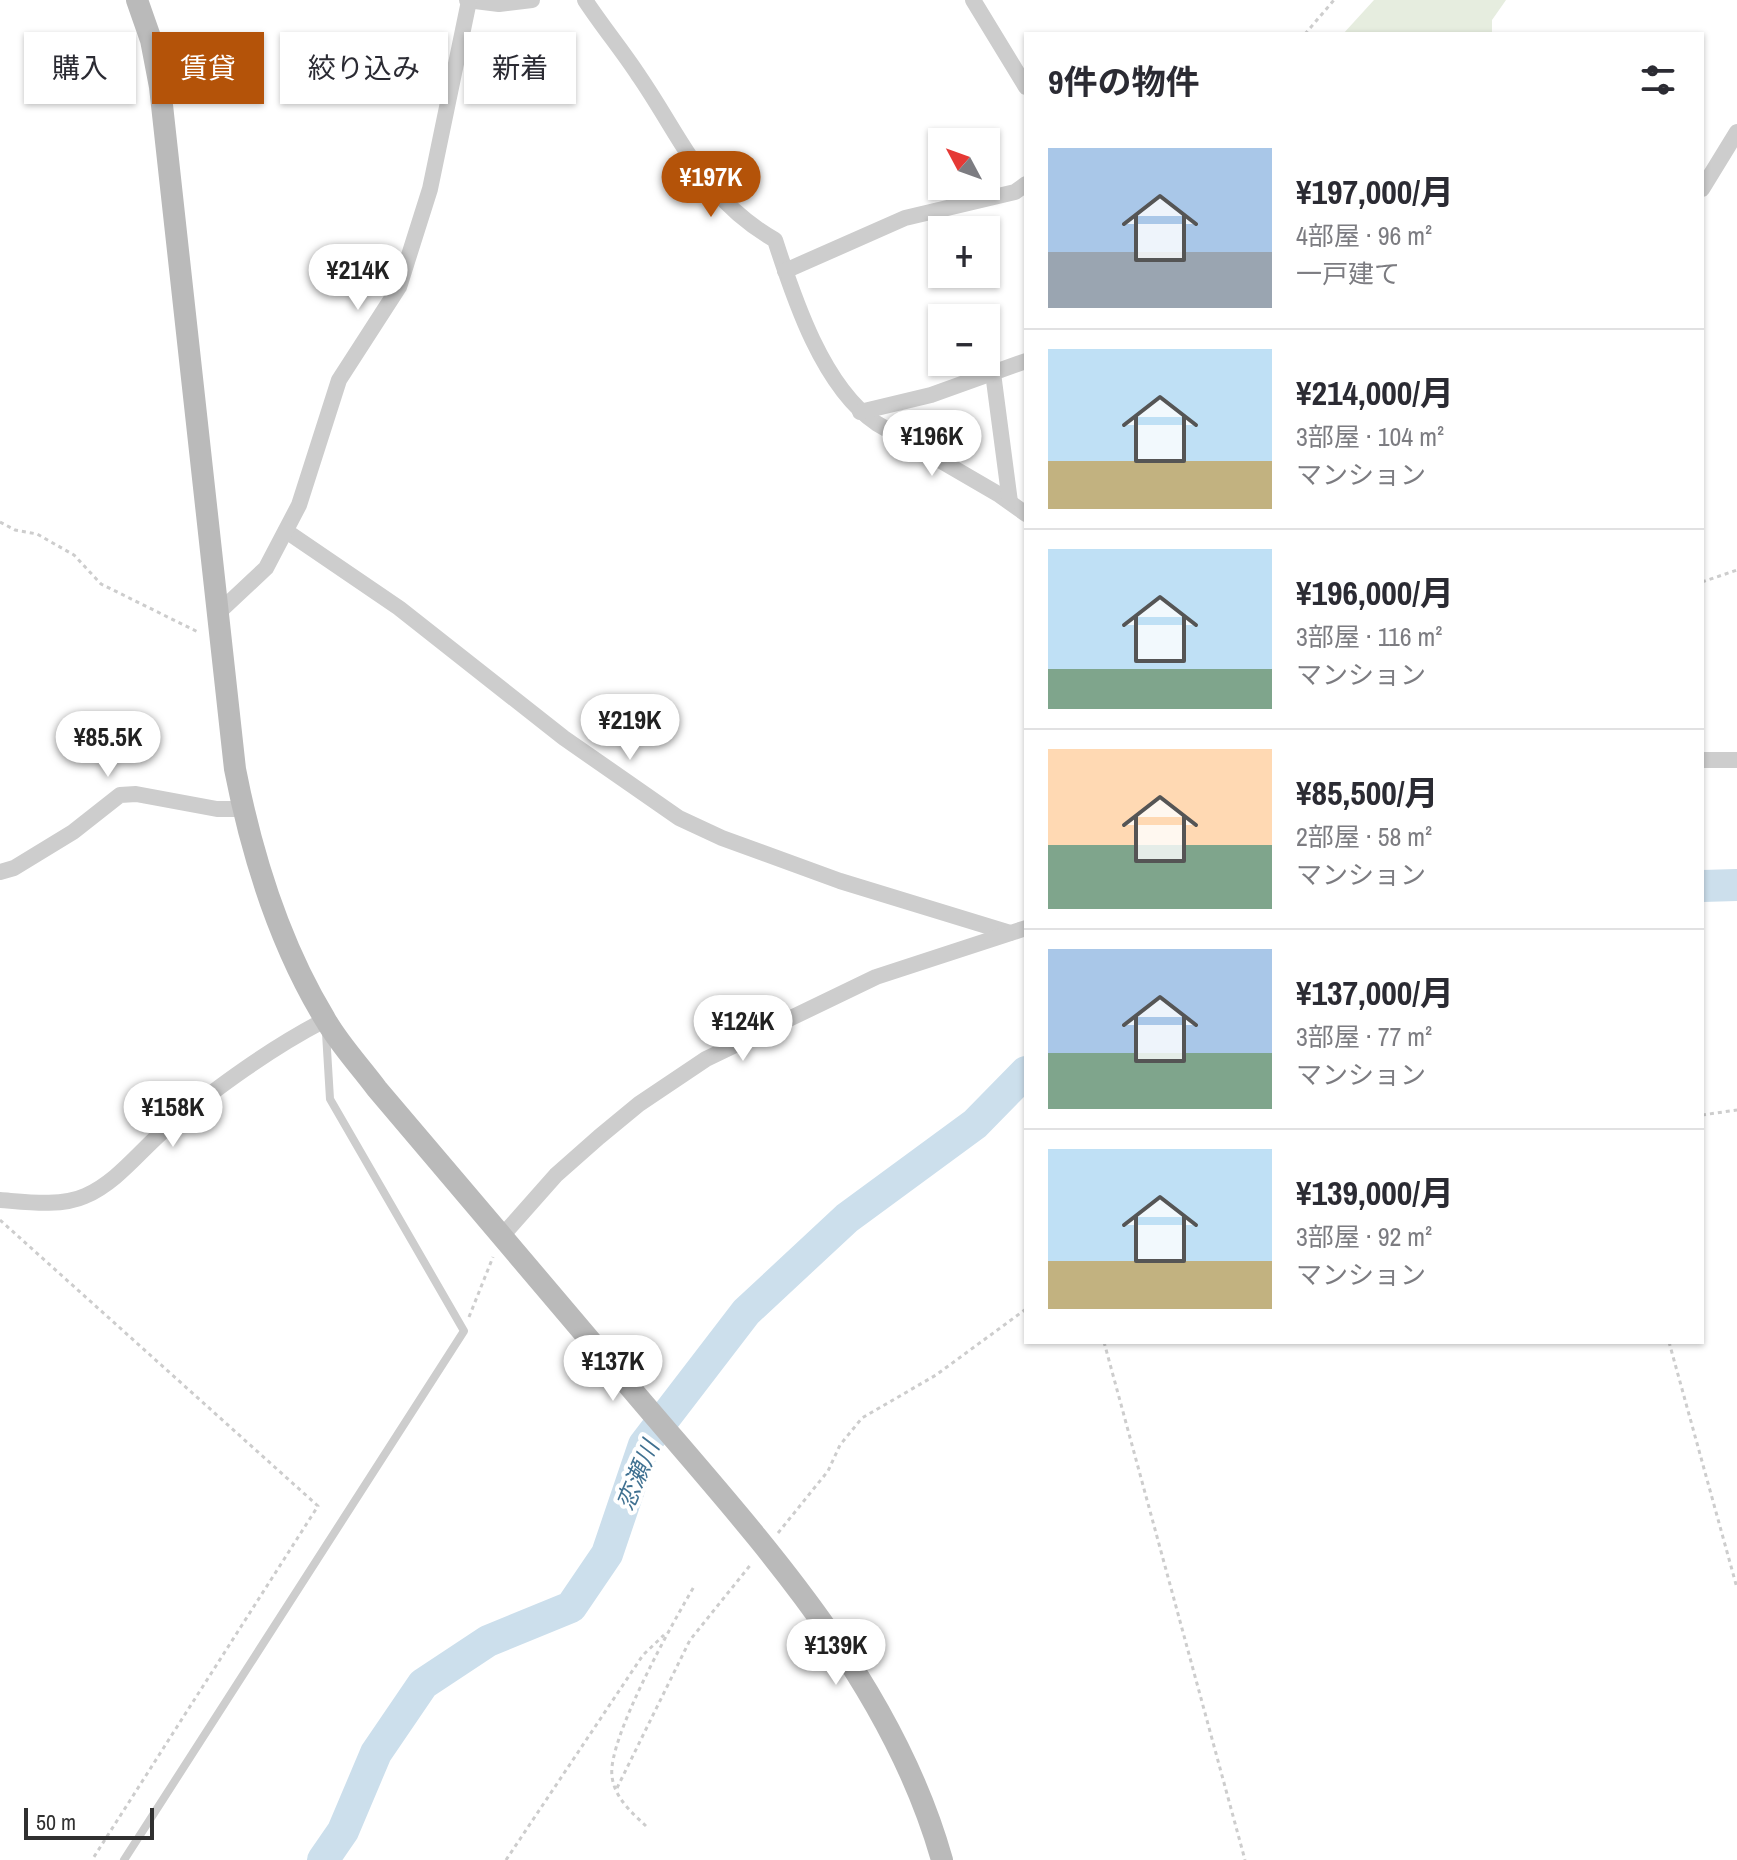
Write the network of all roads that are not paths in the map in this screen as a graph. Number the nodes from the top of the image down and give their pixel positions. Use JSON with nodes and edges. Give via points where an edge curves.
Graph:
{"nodes":[{"id":1,"x":137,"y":0,"type":"edge"},
{"id":2,"x":468,"y":0,"type":"edge"},
{"id":3,"x":532,"y":0,"type":"edge"},
{"id":4,"x":585,"y":0,"type":"edge"},
{"id":5,"x":973,"y":0,"type":"edge"},
{"id":6,"x":1024,"y":84,"type":"edge"},
{"id":7,"x":1737,"y":132,"type":"edge"},
{"id":8,"x":1024,"y":185,"type":"edge"},
{"id":9,"x":1704,"y":186,"type":"edge"},
{"id":10,"x":785,"y":271,"type":"junction"},
{"id":11,"x":1024,"y":362,"type":"edge"},
{"id":12,"x":1000,"y":370,"type":"edge"},
{"id":13,"x":985,"y":376,"type":"edge"},
{"id":14,"x":993,"y":376,"type":"edge"},
{"id":15,"x":860,"y":412,"type":"junction"},
{"id":16,"x":1010,"y":502,"type":"junction"},
{"id":17,"x":1024,"y":512,"type":"edge"},
{"id":18,"x":286,"y":531,"type":"junction"},
{"id":19,"x":218,"y":613,"type":"junction"},
{"id":20,"x":1704,"y":760,"type":"edge"},
{"id":21,"x":1737,"y":760,"type":"edge"},
{"id":22,"x":243,"y":809,"type":"junction"},
{"id":23,"x":0,"y":872,"type":"edge"},
{"id":24,"x":1018,"y":931,"type":"edge"},
{"id":25,"x":325,"y":1020,"type":"junction"},
{"id":26,"x":1,"y":1198,"type":"edge"},
{"id":27,"x":502,"y":1236,"type":"junction"},
{"id":28,"x":124,"y":1860,"type":"edge"},
{"id":29,"x":942,"y":1860,"type":"edge"}],
"edges":[{"from":1,"to":19,"type":"street","via":[[160,87]]},
{"from":2,"to":3,"type":"street"},
{"from":2,"to":18,"type":"street","via":[[430,189],[399,287],[339,380]]},
{"from":4,"to":10,"type":"street","via":[[699,174],[736,215],[775,240]]},
{"from":5,"to":6,"type":"street"},
{"from":7,"to":9,"type":"street"},
{"from":8,"to":10,"type":"street","via":[[905,218]]},
{"from":10,"to":15,"type":"street","via":[[801,314]]},
{"from":11,"to":12,"type":"street"},
{"from":13,"to":15,"type":"street"},
{"from":14,"to":16,"type":"street"},
{"from":15,"to":16,"type":"street"},
{"from":16,"to":17,"type":"street"},
{"from":18,"to":19,"type":"street","via":[[266,568]]},
{"from":18,"to":24,"type":"street","via":[[399,608],[564,738],[679,818],[840,881]]},
{"from":19,"to":22,"type":"street"},
{"from":20,"to":21,"type":"street"},
{"from":22,"to":23,"type":"street","via":[[120,795],[73,832]]},
{"from":22,"to":25,"type":"street","via":[[255,860],[284,937]]},
{"from":24,"to":27,"type":"street","via":[[876,977],[706,1059],[599,1137],[556,1175]]},
{"from":25,"to":26,"type":"street","via":[[280,1044],[84,1197],[57,1202]]},
{"from":25,"to":27,"type":"street"},
{"from":25,"to":28,"type":"lane","via":[[330,1099],[464,1331]]},
{"from":27,"to":29,"type":"street","via":[[822,1618],[902,1753]]}]}
